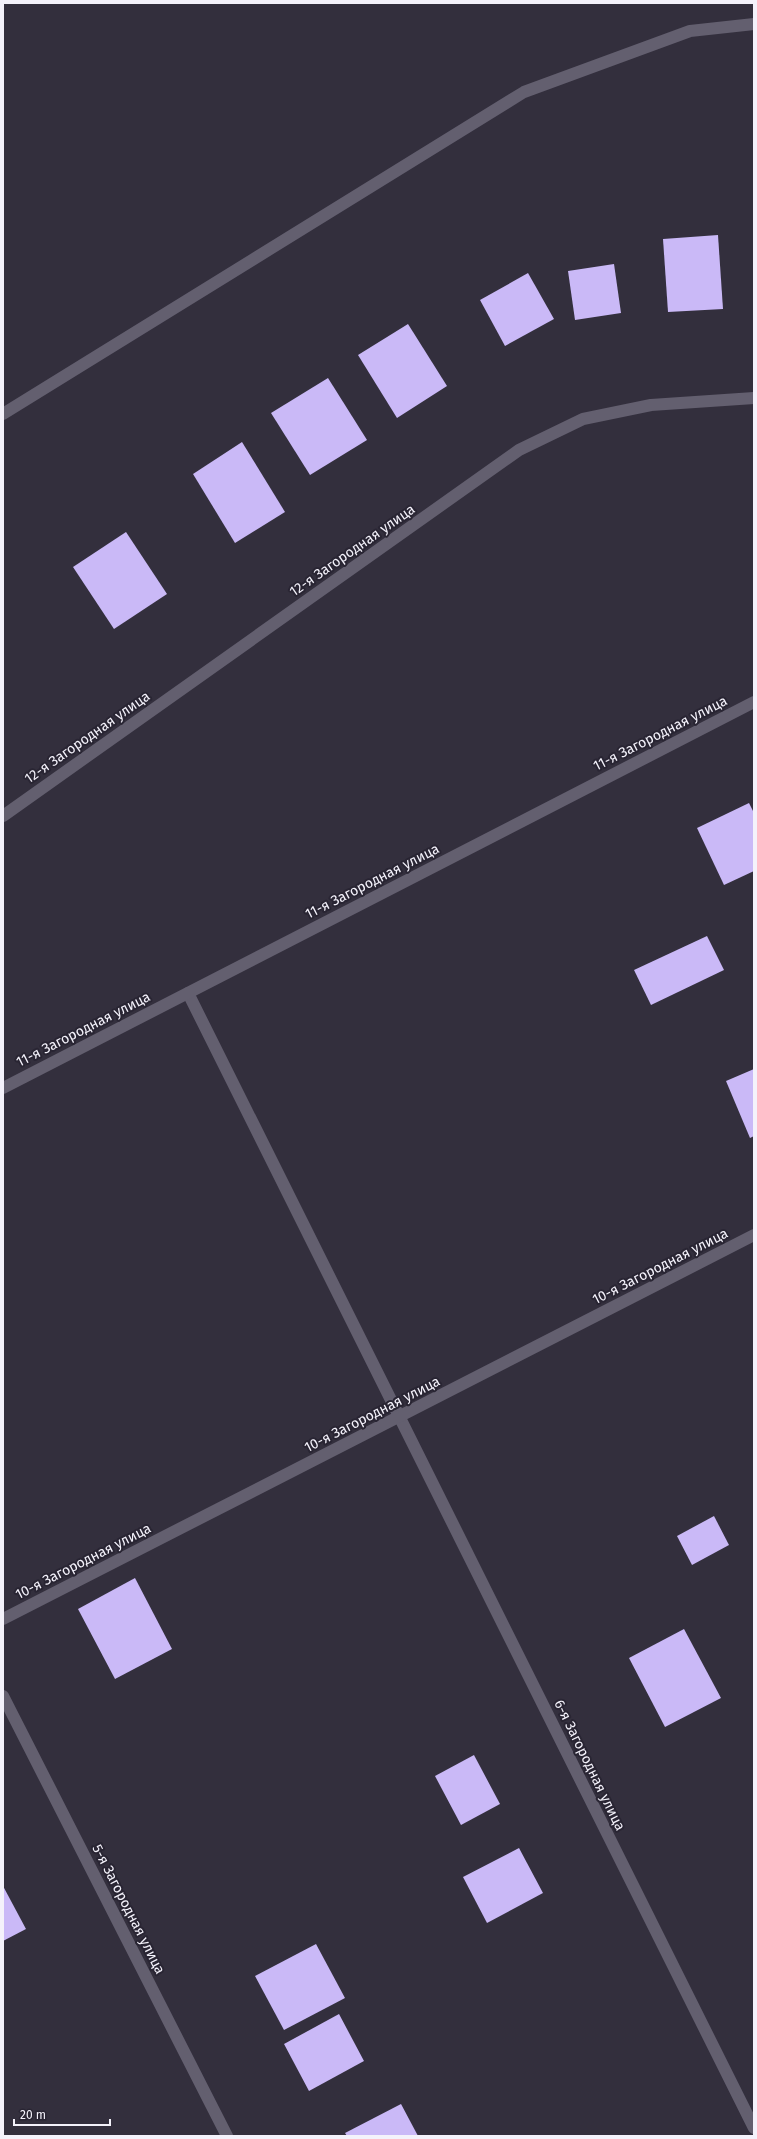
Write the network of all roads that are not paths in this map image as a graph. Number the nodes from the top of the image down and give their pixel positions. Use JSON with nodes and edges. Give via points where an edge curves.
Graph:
{"nodes":[{"id":1,"x":754,"y":24,"type":"edge"},
{"id":2,"x":754,"y":398,"type":"edge"},
{"id":3,"x":3,"y":414,"type":"edge"},
{"id":4,"x":754,"y":702,"type":"edge"},
{"id":5,"x":3,"y":816,"type":"edge"},
{"id":6,"x":188,"y":992,"type":"junction"},
{"id":7,"x":3,"y":1088,"type":"edge"},
{"id":8,"x":754,"y":1235,"type":"edge"},
{"id":9,"x":399,"y":1416,"type":"junction"},
{"id":10,"x":3,"y":1620,"type":"edge"},
{"id":11,"x":3,"y":1696,"type":"edge"},
{"id":12,"x":754,"y":2128,"type":"edge"},
{"id":13,"x":227,"y":2136,"type":"edge"}],
"edges":[{"from":1,"to":3,"type":"street","via":[[690,31],[524,92]]},
{"from":2,"to":5,"type":"street","name":"12-я Загородная улица","via":[[651,405],[583,419],[519,450]]},
{"from":4,"to":6,"type":"street","name":"11-я Загородная улица"},
{"from":6,"to":7,"type":"street","name":"11-я Загородная улица"},
{"from":6,"to":9,"type":"street","name":"6-я Загородная улица"},
{"from":8,"to":9,"type":"street","name":"10-я Загородная улица"},
{"from":9,"to":10,"type":"street","name":"10-я Загородная улица"},
{"from":9,"to":12,"type":"street","name":"6-я Загородная улица"},
{"from":11,"to":13,"type":"street","name":"5-я Загородная улица"}]}
